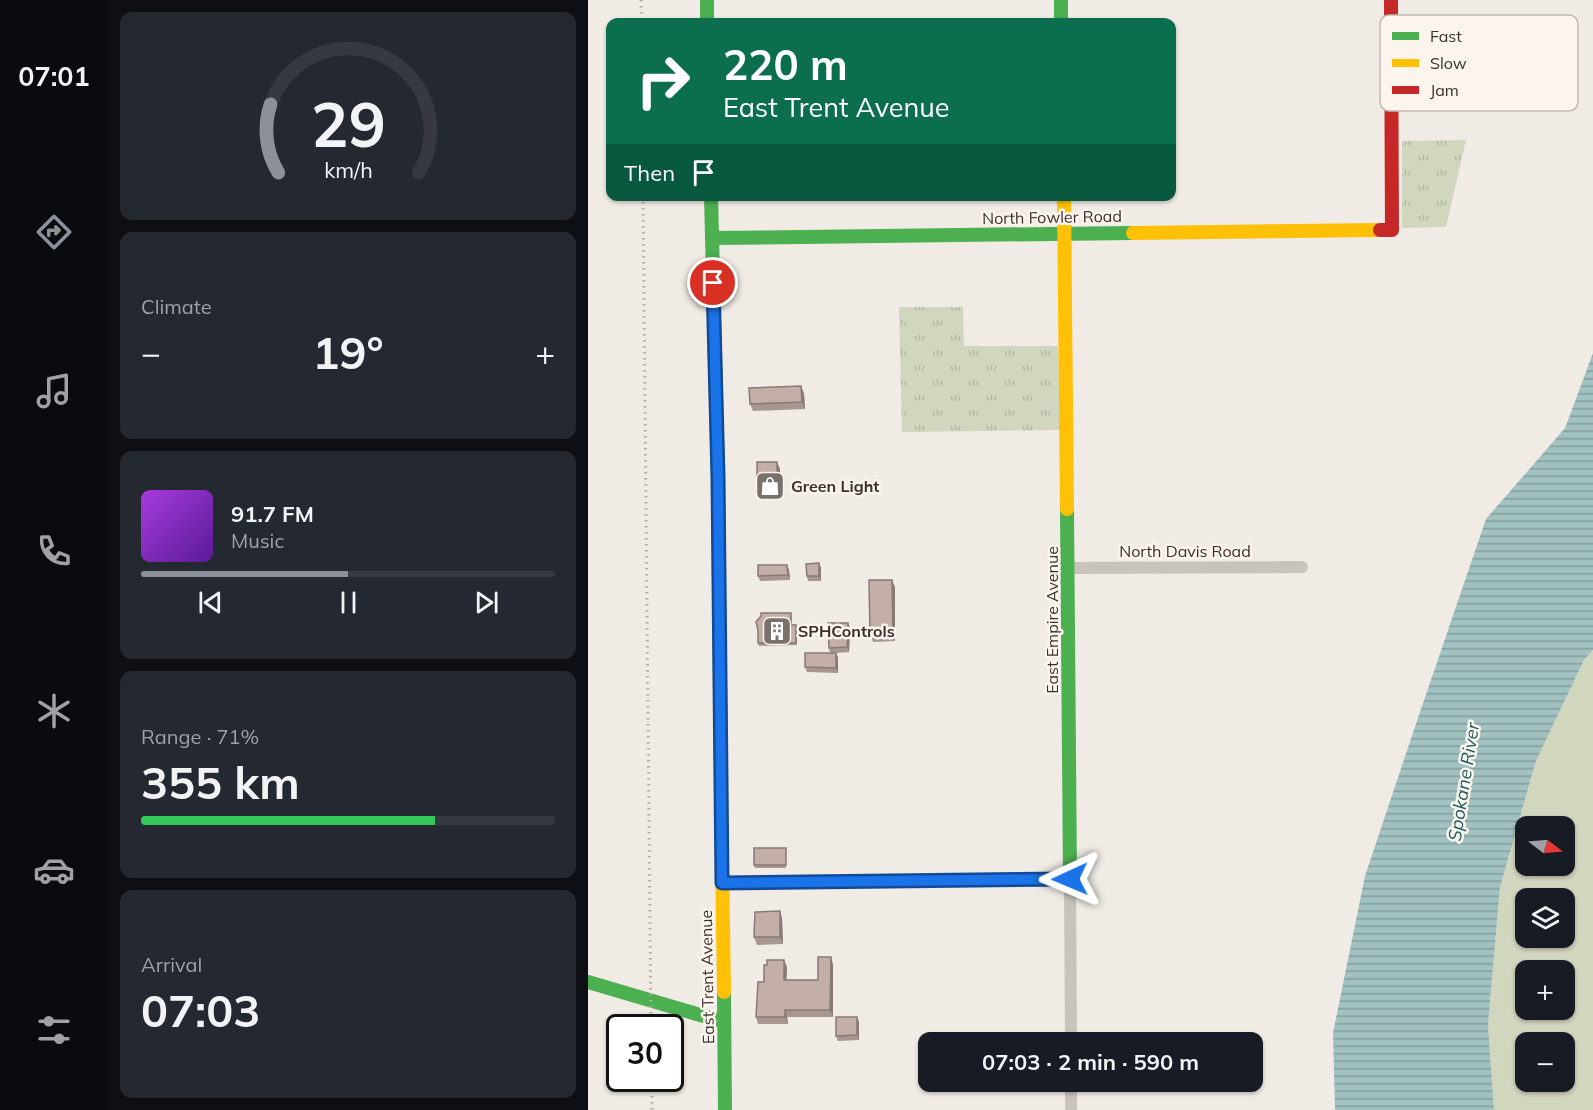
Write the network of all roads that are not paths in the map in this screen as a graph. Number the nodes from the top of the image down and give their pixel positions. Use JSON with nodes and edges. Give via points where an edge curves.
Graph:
{"nodes":[{"id":1,"x":707,"y":0,"type":"edge"},
{"id":2,"x":1061,"y":0,"type":"edge"},
{"id":3,"x":1391,"y":0,"type":"edge"},
{"id":4,"x":1391,"y":15,"type":"edge"},
{"id":5,"x":707,"y":18,"type":"edge"},
{"id":6,"x":1061,"y":18,"type":"edge"},
{"id":7,"x":1391,"y":111,"type":"edge"},
{"id":8,"x":711,"y":201,"type":"edge"},
{"id":9,"x":1064,"y":201,"type":"edge"},
{"id":10,"x":1065,"y":233,"type":"junction"},
{"id":11,"x":712,"y":238,"type":"junction"},
{"id":12,"x":1302,"y":567,"type":"dead end"},
{"id":13,"x":1068,"y":568,"type":"junction"},
{"id":14,"x":1070,"y":879,"type":"junction"},
{"id":15,"x":722,"y":883,"type":"junction"},
{"id":16,"x":588,"y":982,"type":"edge"},
{"id":17,"x":724,"y":1022,"type":"junction"},
{"id":18,"x":1071,"y":1032,"type":"edge"},
{"id":19,"x":1071,"y":1092,"type":"edge"},
{"id":20,"x":725,"y":1110,"type":"edge"},
{"id":21,"x":1071,"y":1110,"type":"edge"}],
"edges":[{"from":1,"to":5,"type":"street"},
{"from":2,"to":6,"type":"street"},
{"from":3,"to":4,"type":"street","name":"North Fowler Road"},
{"from":7,"to":10,"type":"street","name":"North Fowler Road","via":[[1392,230]]},
{"from":8,"to":11,"type":"street","name":"East Trent Avenue"},
{"from":9,"to":10,"type":"street","name":"East Empire Avenue"},
{"from":10,"to":11,"type":"street","name":"North Fowler Road"},
{"from":10,"to":13,"type":"street","name":"East Empire Avenue"},
{"from":11,"to":15,"type":"street","name":"East Trent Avenue"},
{"from":12,"to":13,"type":"street","name":"North Davis Road"},
{"from":13,"to":14,"type":"street","name":"East Empire Avenue"},
{"from":14,"to":15,"type":"street"},
{"from":14,"to":18,"type":"street","name":"East Empire Avenue"},
{"from":15,"to":17,"type":"street","name":"East Trent Avenue"},
{"from":16,"to":17,"type":"street"},
{"from":17,"to":20,"type":"street","name":"East Trent Avenue"},
{"from":19,"to":21,"type":"street"}]}
